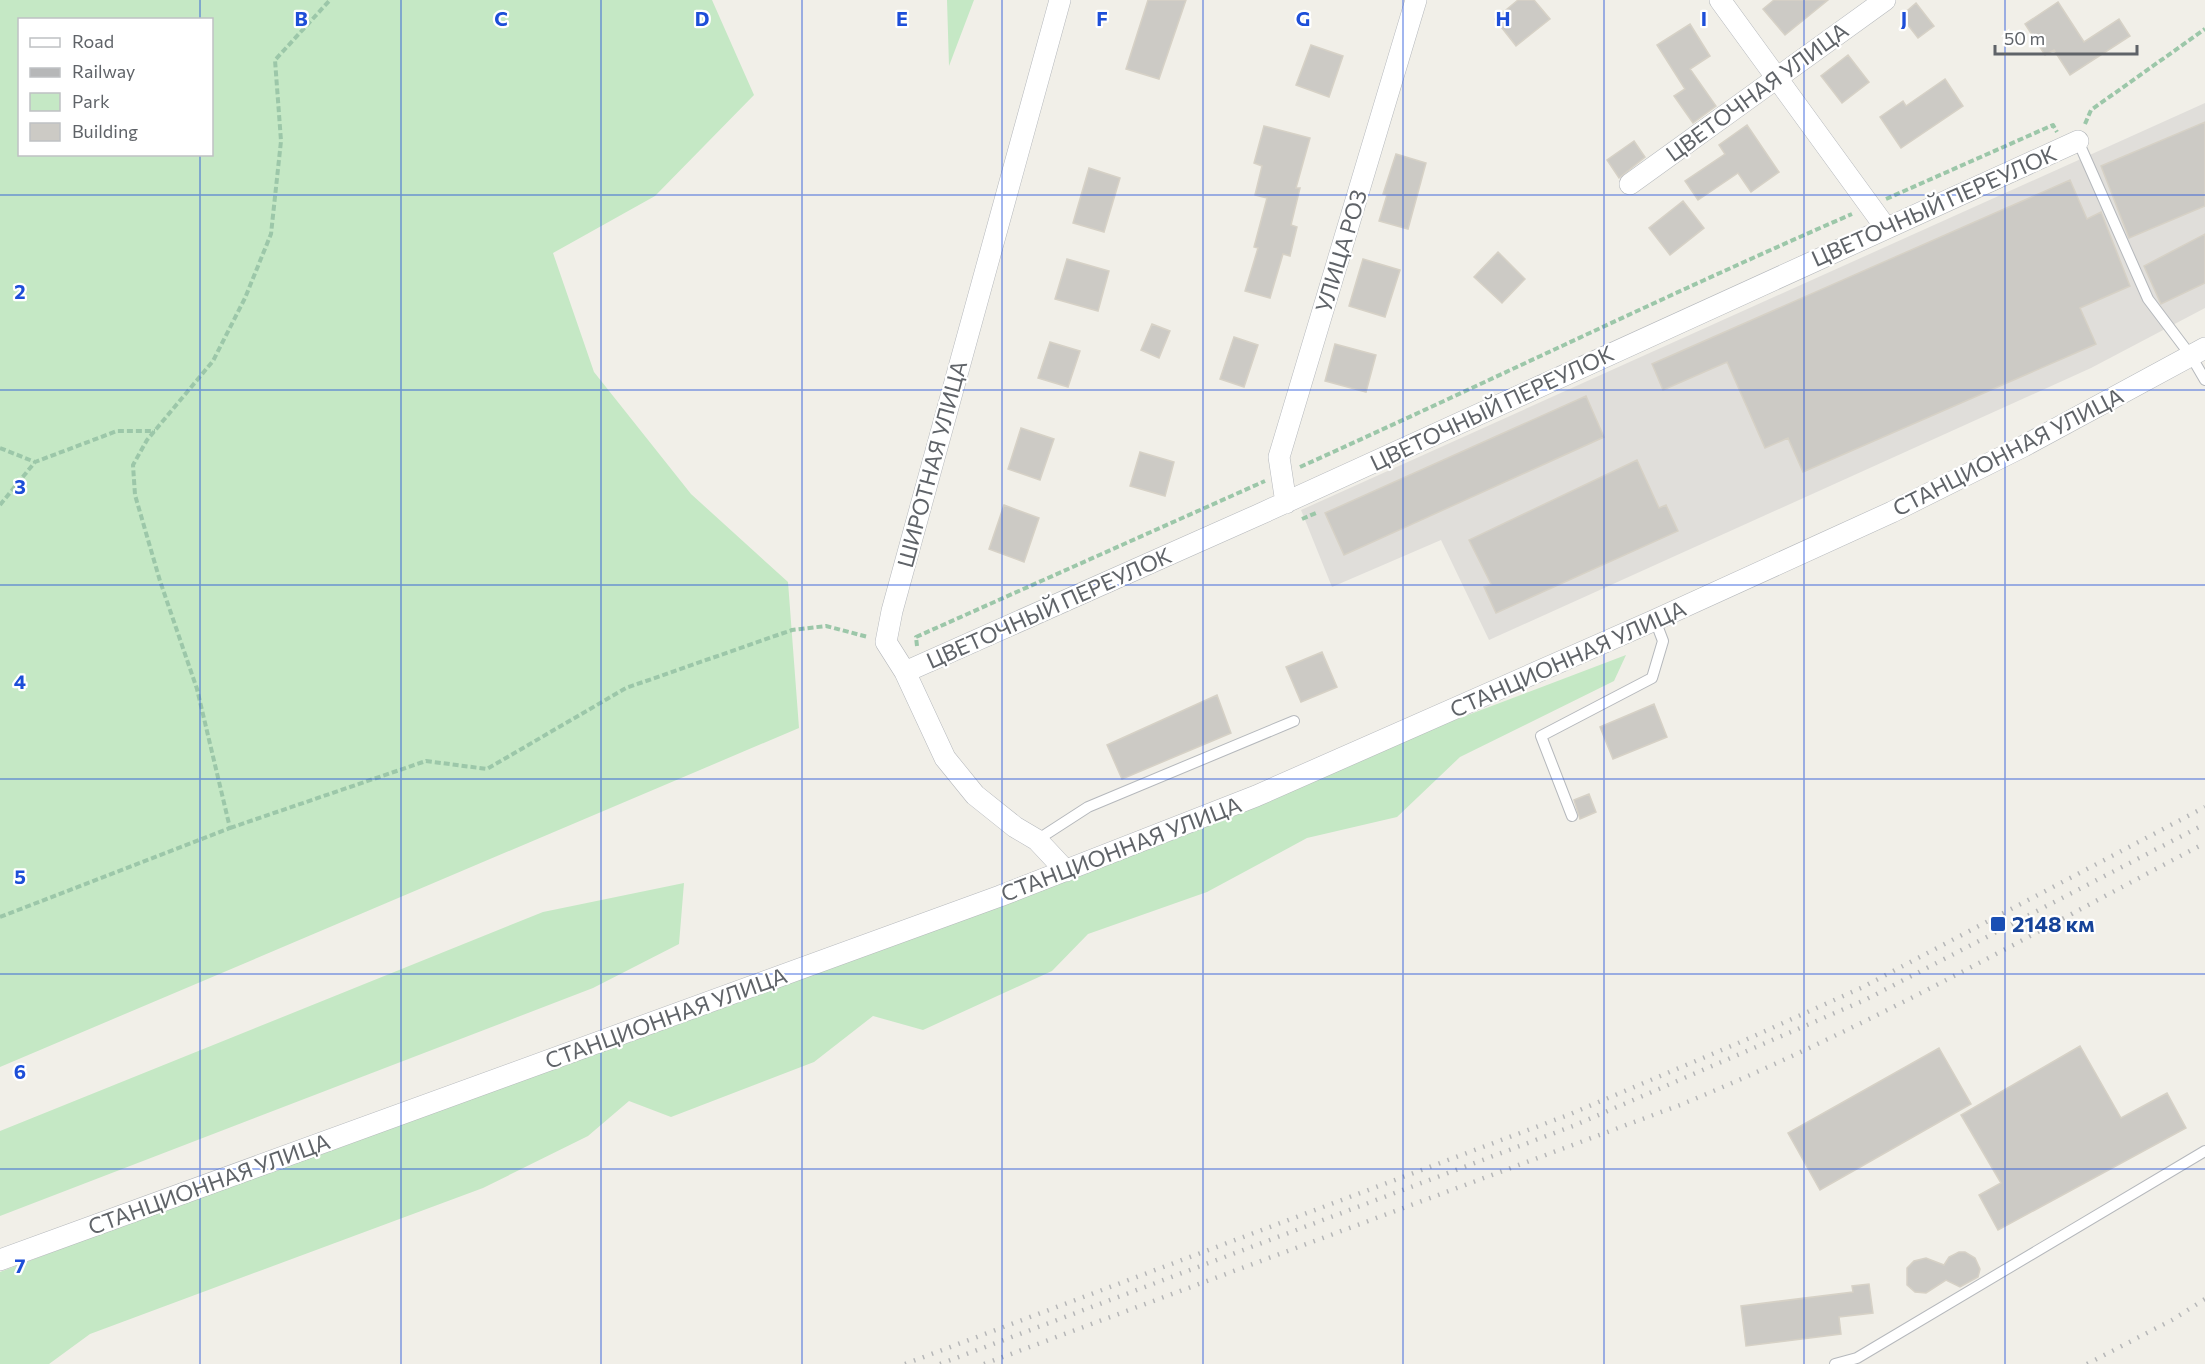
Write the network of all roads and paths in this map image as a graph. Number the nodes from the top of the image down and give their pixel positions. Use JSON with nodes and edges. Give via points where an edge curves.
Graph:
{"nodes":[{"id":1,"x":330,"y":0,"type":"edge"},
{"id":2,"x":1060,"y":0,"type":"edge"},
{"id":3,"x":1416,"y":0,"type":"edge"},
{"id":4,"x":1720,"y":0,"type":"edge"},
{"id":5,"x":1885,"y":0,"type":"edge"},
{"id":6,"x":2205,"y":29,"type":"edge"},
{"id":7,"x":1777,"y":77,"type":"junction"},
{"id":8,"x":2078,"y":141,"type":"junction"},
{"id":9,"x":1630,"y":184,"type":"dead end"},
{"id":10,"x":1886,"y":228,"type":"junction"},
{"id":11,"x":2198,"y":352,"type":"edge"},
{"id":12,"x":2205,"y":380,"type":"edge"},
{"id":13,"x":155,"y":430,"type":"junction"},
{"id":14,"x":0,"y":448,"type":"edge"},
{"id":15,"x":35,"y":462,"type":"junction"},
{"id":16,"x":1286,"y":503,"type":"junction"},
{"id":17,"x":0,"y":505,"type":"edge"},
{"id":18,"x":1655,"y":620,"type":"junction"},
{"id":19,"x":886,"y":642,"type":"junction"},
{"id":20,"x":905,"y":672,"type":"junction"},
{"id":21,"x":1294,"y":721,"type":"dead end"},
{"id":22,"x":1572,"y":816,"type":"dead end"},
{"id":23,"x":231,"y":828,"type":"junction"},
{"id":24,"x":1037,"y":840,"type":"junction"},
{"id":25,"x":1066,"y":872,"type":"junction"},
{"id":26,"x":0,"y":917,"type":"edge"},
{"id":27,"x":2205,"y":1151,"type":"edge"},
{"id":28,"x":0,"y":1260,"type":"edge"},
{"id":29,"x":1836,"y":1364,"type":"edge"}],
"edges":[{"from":1,"to":13,"type":"path","via":[[274,60],[281,141],[271,234],[245,298],[213,361]]},
{"from":2,"to":19,"type":"street","name":"ШИРОТНАЯ УЛИЦА"},
{"from":3,"to":16,"type":"street","name":"УЛИЦА РОЗ","via":[[1279,457]]},
{"from":4,"to":7,"type":"street"},
{"from":5,"to":7,"type":"street","name":"ЦВЕТОЧНАЯ УЛИЦА"},
{"from":6,"to":8,"type":"path","via":[[2091,110]]},
{"from":7,"to":9,"type":"street","name":"ЦВЕТОЧНАЯ УЛИЦА"},
{"from":7,"to":10,"type":"street"},
{"from":8,"to":10,"type":"street","name":"ЦВЕТОЧНЫЙ ПЕРЕУЛОК"},
{"from":8,"to":11,"type":"lane","via":[[2148,299]]},
{"from":10,"to":16,"type":"street","name":"ЦВЕТОЧНЫЙ ПЕРЕУЛОК"},
{"from":11,"to":12,"type":"lane"},
{"from":11,"to":18,"type":"street","name":"СТАНЦИОННАЯ УЛИЦА","via":[[1892,512]]},
{"from":13,"to":15,"type":"path","via":[[117,431]]},
{"from":13,"to":23,"type":"path","via":[[133,465],[135,495],[197,689]]},
{"from":14,"to":15,"type":"path"},
{"from":15,"to":17,"type":"path"},
{"from":16,"to":20,"type":"street","name":"ЦВЕТОЧНЫЙ ПЕРЕУЛОК"},
{"from":18,"to":22,"type":"lane","via":[[1663,641],[1652,678],[1541,736]]},
{"from":18,"to":25,"type":"street","name":"СТАНЦИОННАЯ УЛИЦА","via":[[1267,791]]},
{"from":19,"to":20,"type":"street"},
{"from":19,"to":23,"type":"path","via":[[826,626],[792,630],[626,688],[487,769],[426,761]]},
{"from":20,"to":24,"type":"street","via":[[945,758],[975,795]]},
{"from":21,"to":24,"type":"lane","via":[[1088,807]]},
{"from":23,"to":26,"type":"path"},
{"from":24,"to":25,"type":"street"},
{"from":25,"to":28,"type":"street","name":"СТАНЦИОННАЯ УЛИЦА"},
{"from":27,"to":29,"type":"lane","via":[[1857,1358]]}]}
